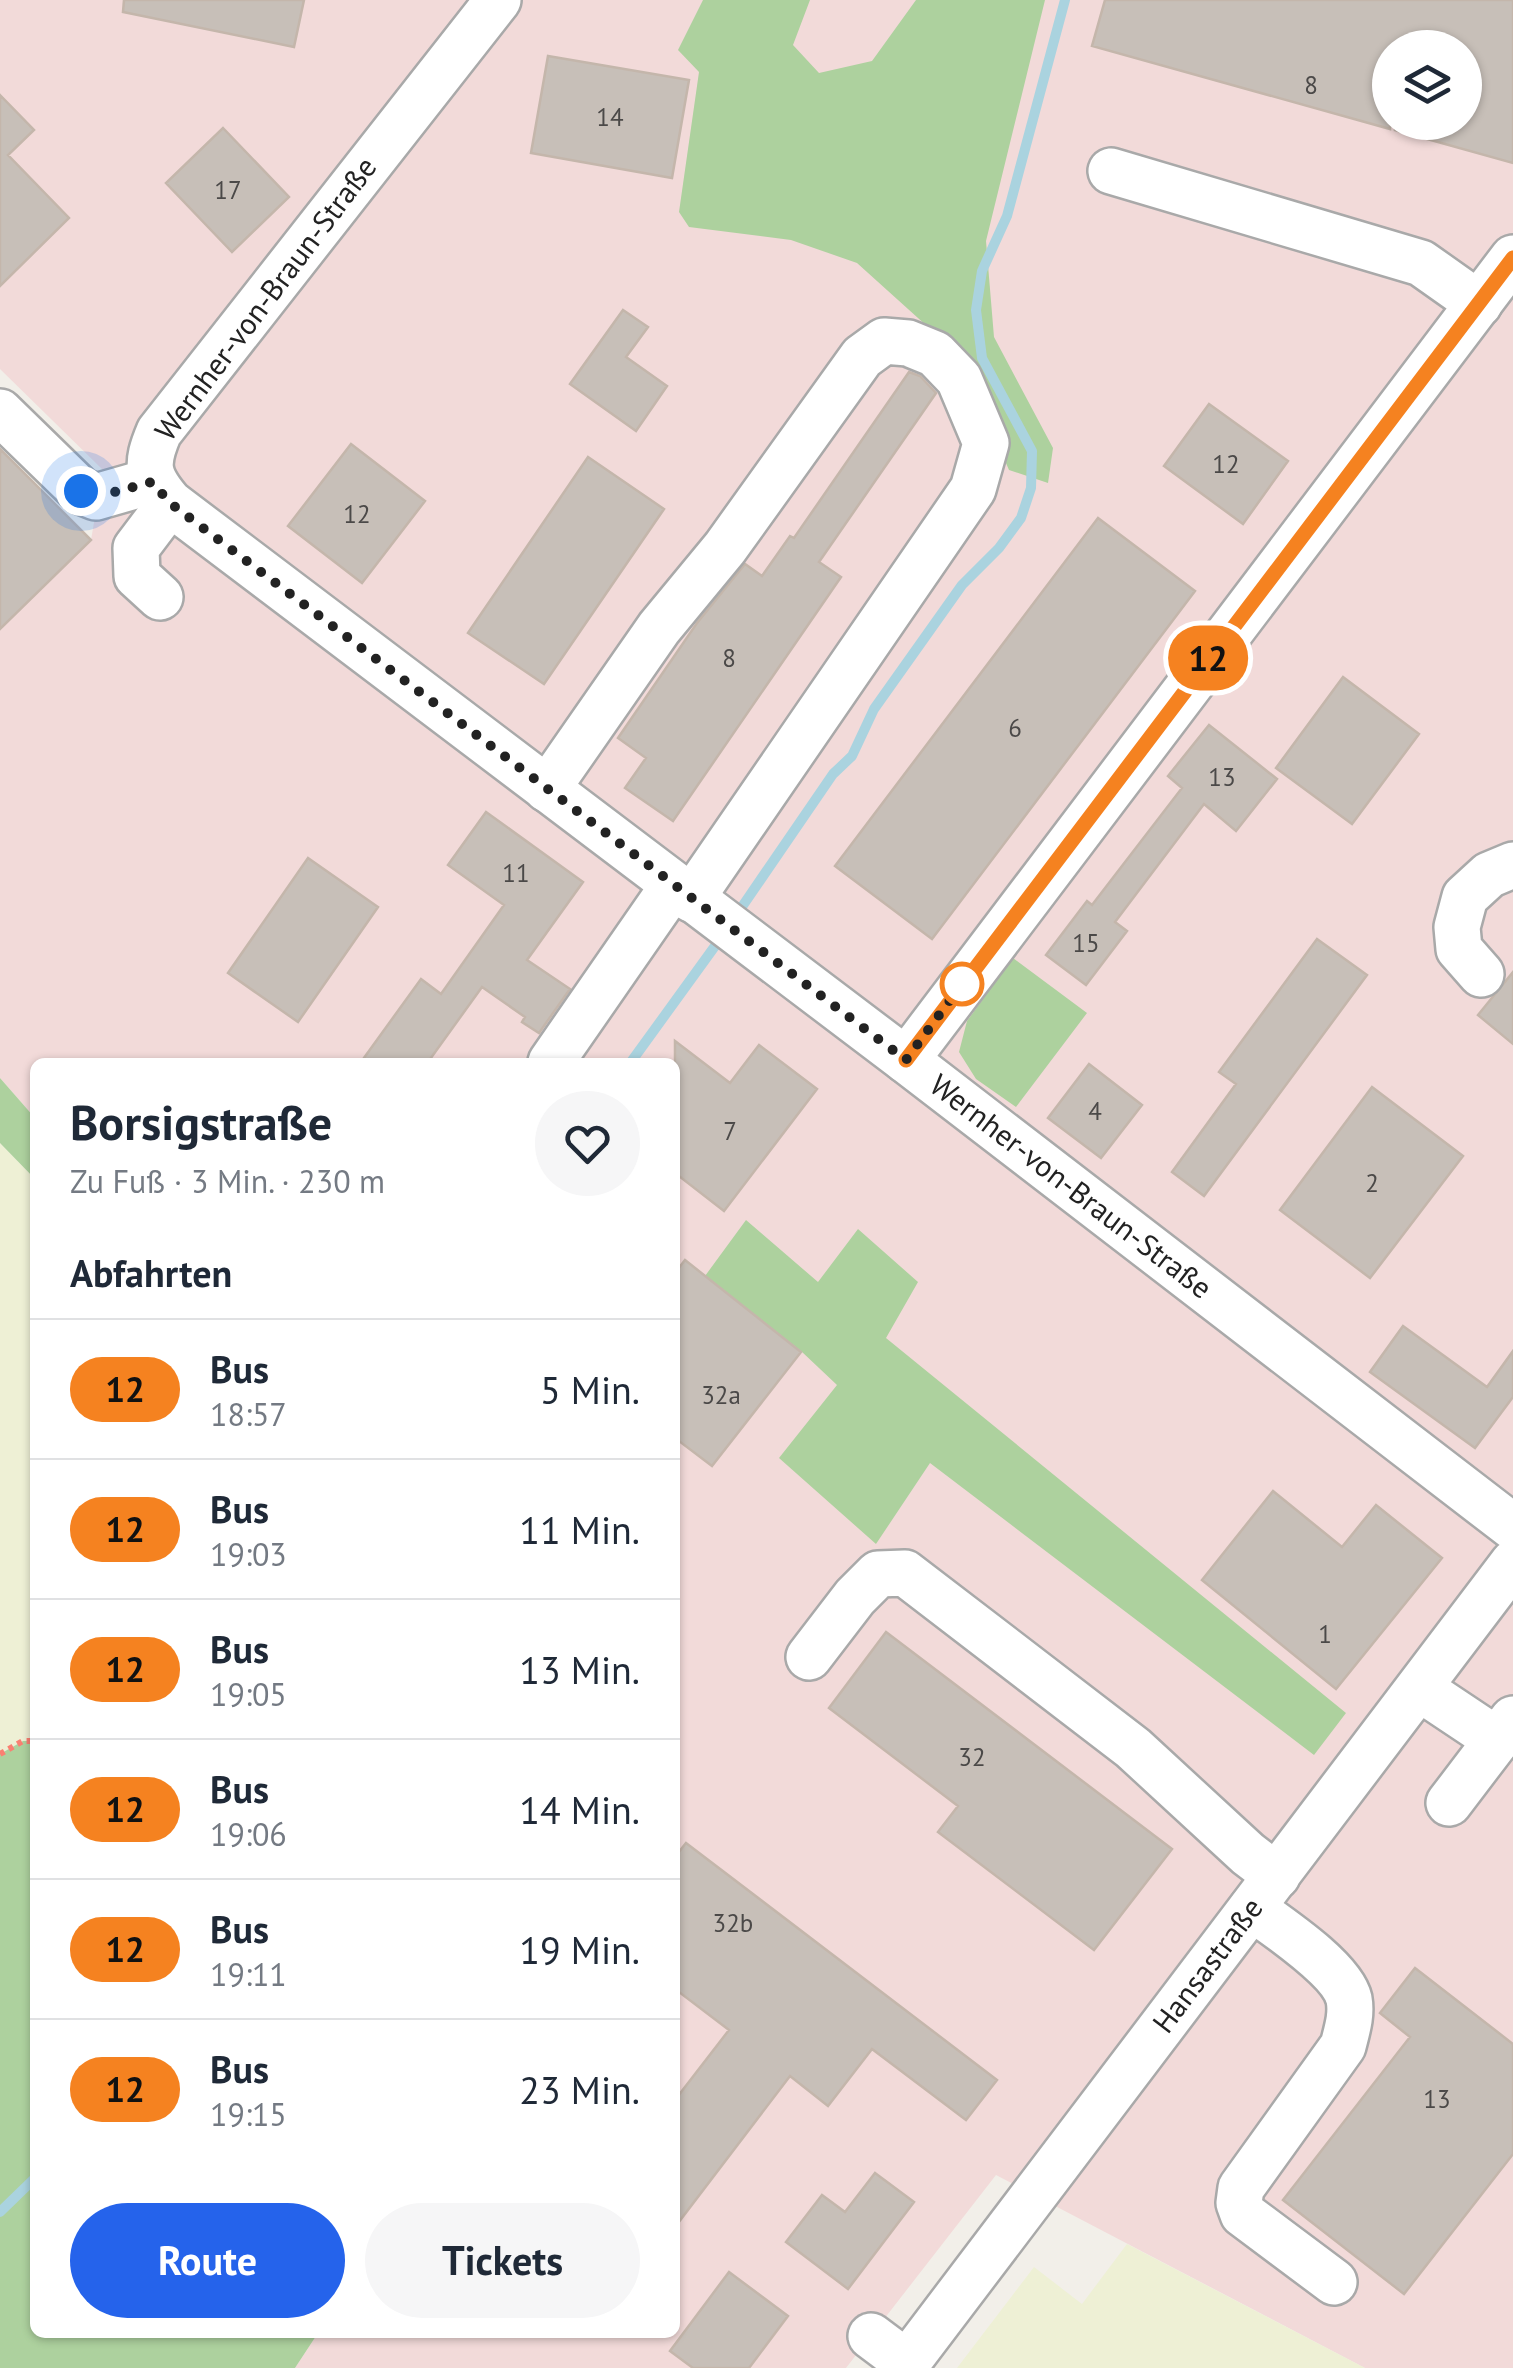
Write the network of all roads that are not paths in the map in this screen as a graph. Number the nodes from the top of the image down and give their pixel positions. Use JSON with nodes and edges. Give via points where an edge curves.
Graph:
{"nodes":[{"id":1,"x":498,"y":0,"type":"edge"},
{"id":2,"x":1111,"y":172,"type":"dead end"},
{"id":3,"x":1513,"y":258,"type":"edge"},
{"id":4,"x":1479,"y":304,"type":"junction"},
{"id":5,"x":0,"y":412,"type":"edge"},
{"id":6,"x":161,"y":492,"type":"junction"},
{"id":7,"x":160,"y":598,"type":"dead end"},
{"id":8,"x":547,"y":788,"type":"junction"},
{"id":9,"x":1513,"y":865,"type":"edge"},
{"id":10,"x":704,"y":909,"type":"junction"},
{"id":11,"x":1481,"y":974,"type":"dead end"},
{"id":12,"x":555,"y":1058,"type":"edge"},
{"id":13,"x":906,"y":1060,"type":"junction"},
{"id":14,"x":1513,"y":1527,"type":"edge"},
{"id":15,"x":1513,"y":1562,"type":"edge"},
{"id":16,"x":809,"y":1657,"type":"dead end"},
{"id":17,"x":1419,"y":1688,"type":"junction"},
{"id":18,"x":1505,"y":1730,"type":"edge"},
{"id":19,"x":1449,"y":1803,"type":"dead end"},
{"id":20,"x":1265,"y":1892,"type":"junction"},
{"id":21,"x":1334,"y":2282,"type":"dead end"},
{"id":22,"x":871,"y":2336,"type":"dead end"},
{"id":23,"x":905,"y":2365,"type":"edge"}],
"edges":[{"from":1,"to":6,"type":"street","name":"Wernher-von-Braun-Straße","via":[[453,86],[251,338],[150,427]]},
{"from":2,"to":4,"type":"street","via":[[1422,263]]},
{"from":3,"to":4,"type":"street"},
{"from":4,"to":13,"type":"street","via":[[1260,610]]},
{"from":5,"to":6,"type":"street","via":[[81,491],[96,497]]},
{"from":6,"to":7,"type":"street","via":[[136,548],[137,576]]},
{"from":6,"to":8,"type":"street","name":"Wernher-von-Braun-Straße"},
{"from":8,"to":10,"type":"street","name":"Wernher-von-Braun-Straße"},
{"from":8,"to":10,"type":"street","via":[[862,357],[884,341],[935,354],[959,379],[986,443],[973,489]]},
{"from":9,"to":11,"type":"street","via":[[1489,875],[1465,898],[1459,949]]},
{"from":10,"to":12,"type":"street"},
{"from":10,"to":13,"type":"street","name":"Wernher-von-Braun-Straße"},
{"from":13,"to":14,"type":"street","name":"Wernher-von-Braun-Straße"},
{"from":15,"to":17,"type":"street","name":"Hansastraße"},
{"from":16,"to":20,"type":"street","via":[[878,1574],[904,1574],[1133,1748],[1248,1854]]},
{"from":17,"to":18,"type":"street"},
{"from":17,"to":20,"type":"street","name":"Hansastraße"},
{"from":18,"to":19,"type":"street"},
{"from":20,"to":21,"type":"street","via":[[1340,1980],[1350,2023],[1337,2055],[1241,2188],[1238,2204]]},
{"from":20,"to":23,"type":"street","name":"Hansastraße","via":[[1134,2034]]},
{"from":22,"to":23,"type":"street"}]}
